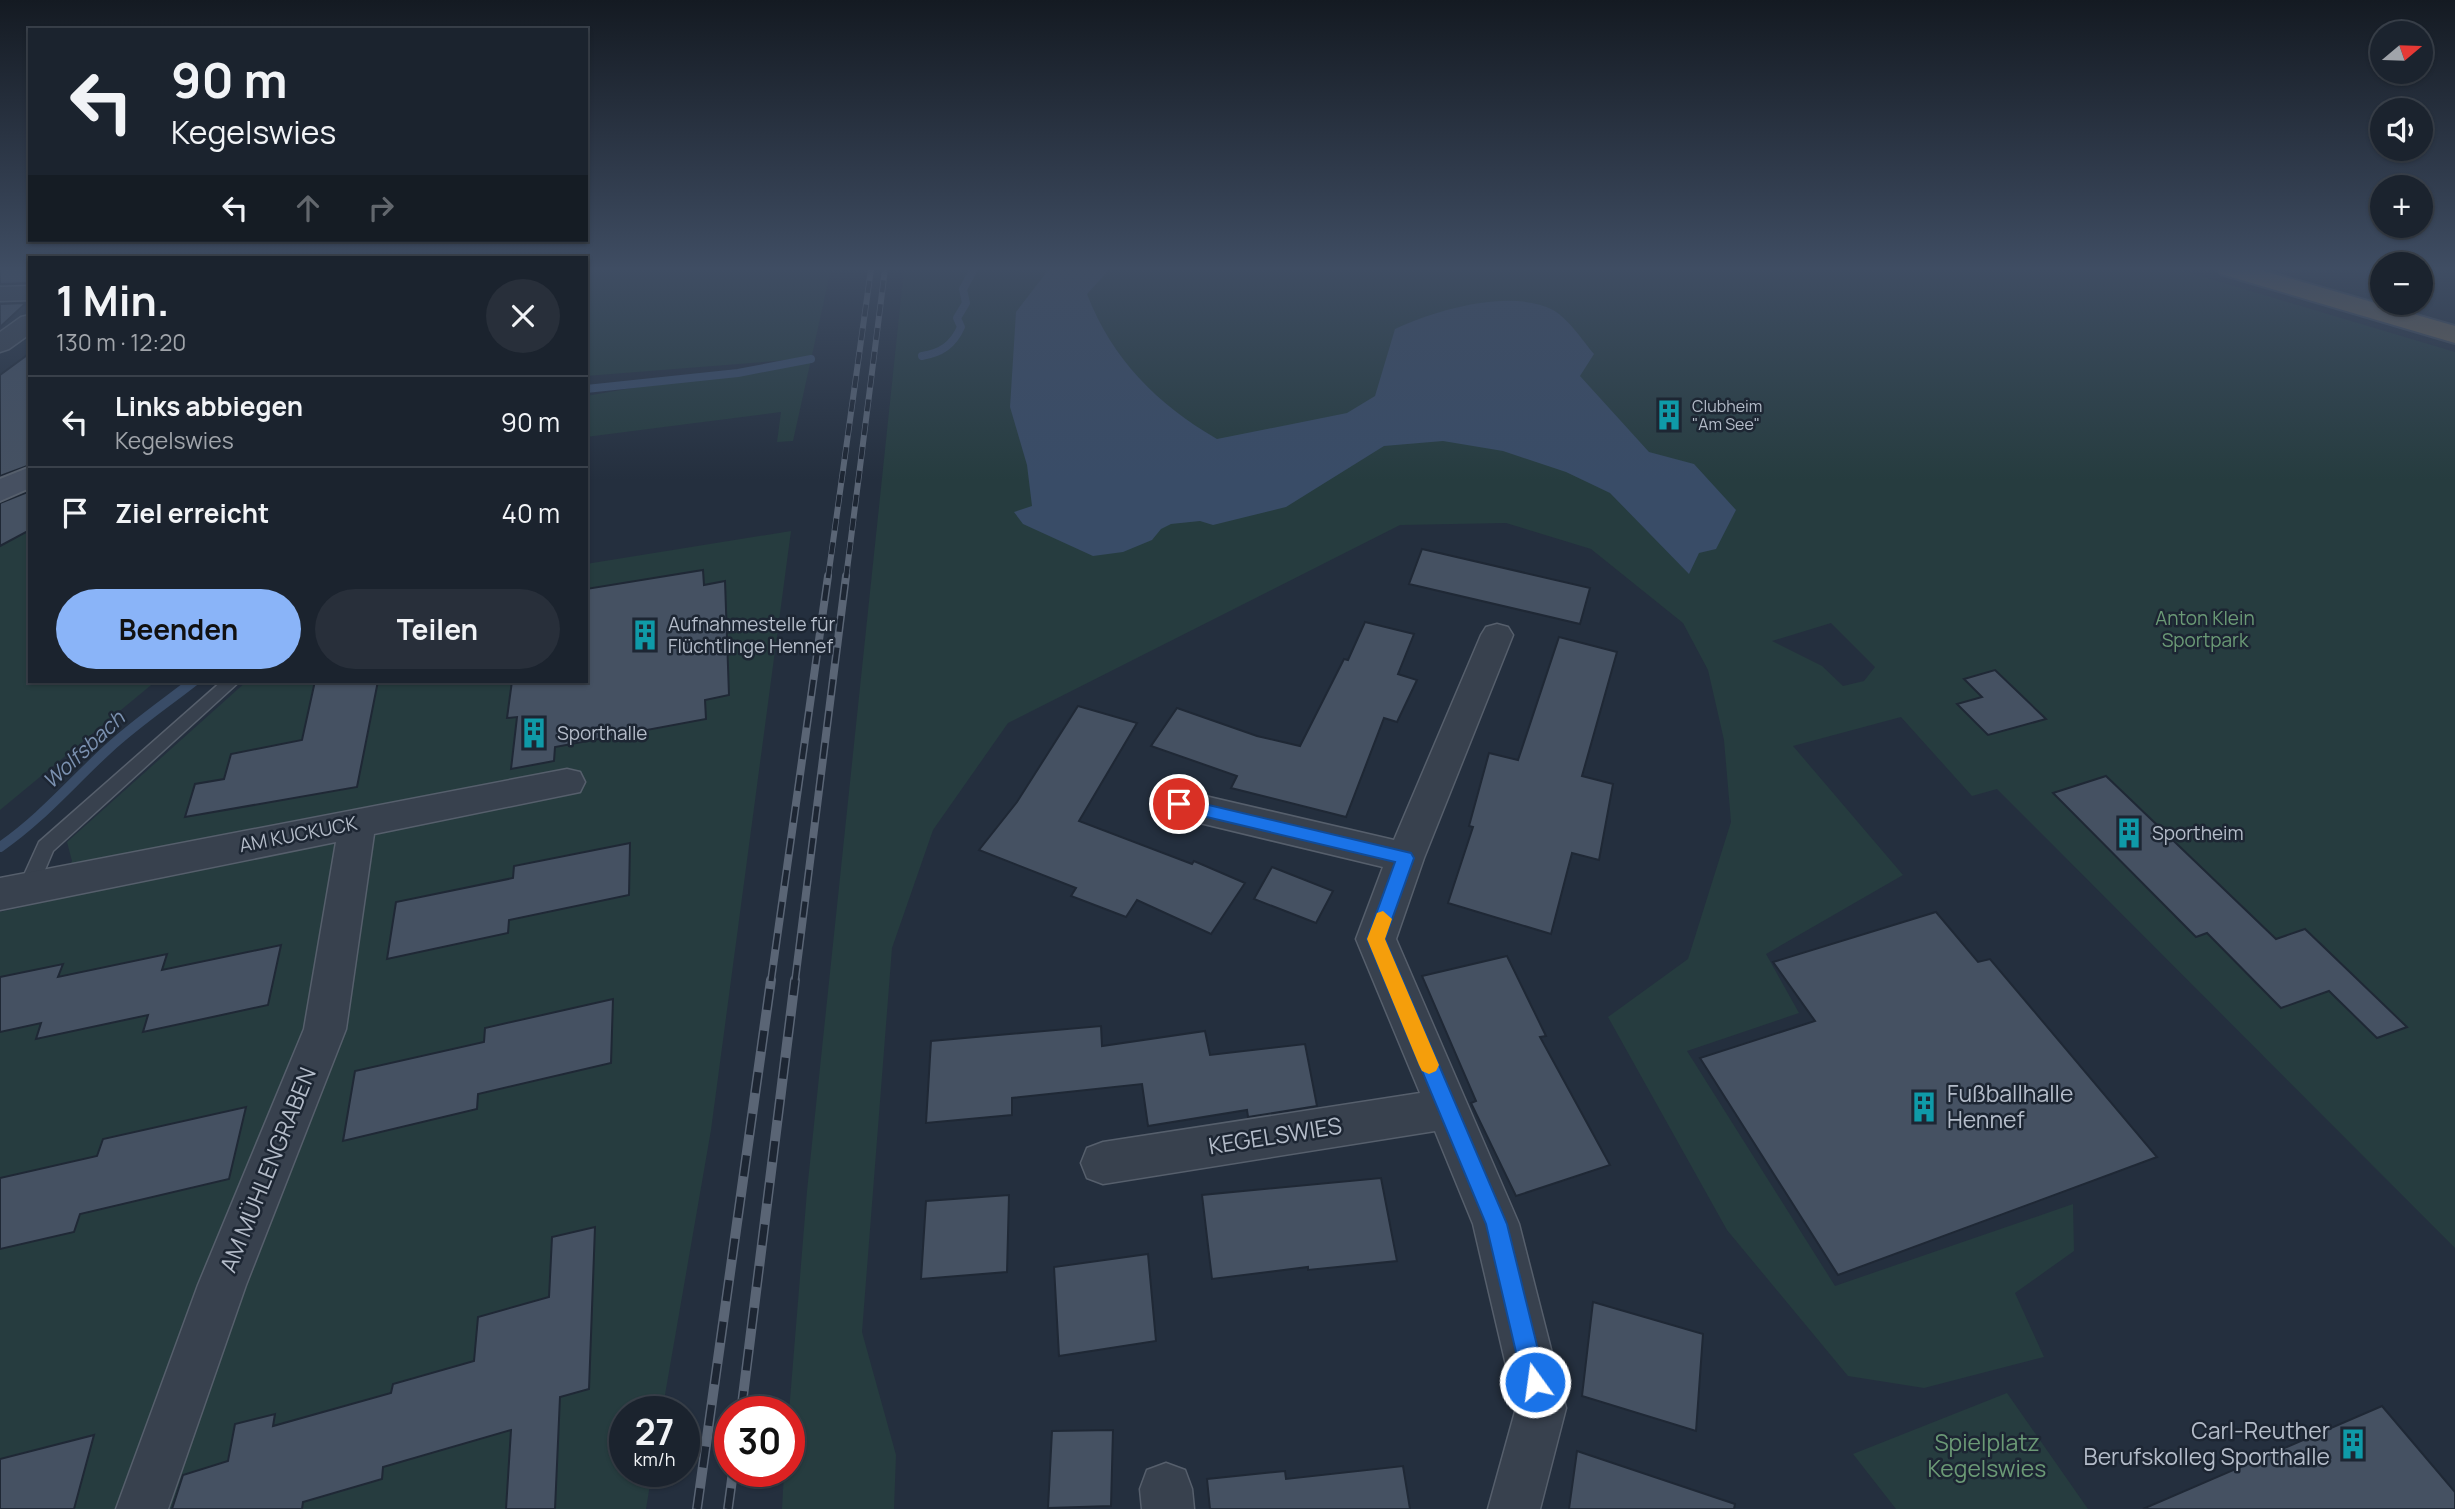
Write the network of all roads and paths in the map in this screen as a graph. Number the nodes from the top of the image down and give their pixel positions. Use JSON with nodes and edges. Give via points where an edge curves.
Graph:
{"nodes":[{"id":1,"x":28,"y":476,"type":"edge"},
{"id":2,"x":0,"y":491,"type":"edge"},
{"id":3,"x":1497,"y":635,"type":"dead end"},
{"id":4,"x":230,"y":683,"type":"edge"},
{"id":5,"x":567,"y":782,"type":"dead end"},
{"id":6,"x":1179,"y":804,"type":"dead end"},
{"id":7,"x":358,"y":822,"type":"junction"},
{"id":8,"x":1405,"y":858,"type":"junction"},
{"id":9,"x":15,"y":890,"type":"edge"},
{"id":10,"x":1448,"y":1109,"type":"junction"},
{"id":11,"x":1103,"y":1163,"type":"dead end"},
{"id":12,"x":142,"y":1509,"type":"edge"},
{"id":13,"x":1514,"y":1509,"type":"edge"}],
"edges":[{"from":1,"to":2,"type":"main road"},
{"from":3,"to":8,"type":"street"},
{"from":4,"to":9,"type":"lane","name":"AM KUCKUCK","via":[[46,847]]},
{"from":5,"to":7,"type":"street","name":"AM KUCKUCK"},
{"from":6,"to":8,"type":"street"},
{"from":7,"to":9,"type":"street","name":"AM KUCKUCK"},
{"from":7,"to":12,"type":"street","name":"AM MÜHLENGRABEN","via":[[325,1029],[222,1285]]},
{"from":8,"to":10,"type":"street","via":[[1376,939]]},
{"from":10,"to":11,"type":"street","name":"KEGELSWIES"},
{"from":10,"to":13,"type":"street","via":[[1496,1224],[1541,1408]]}]}
